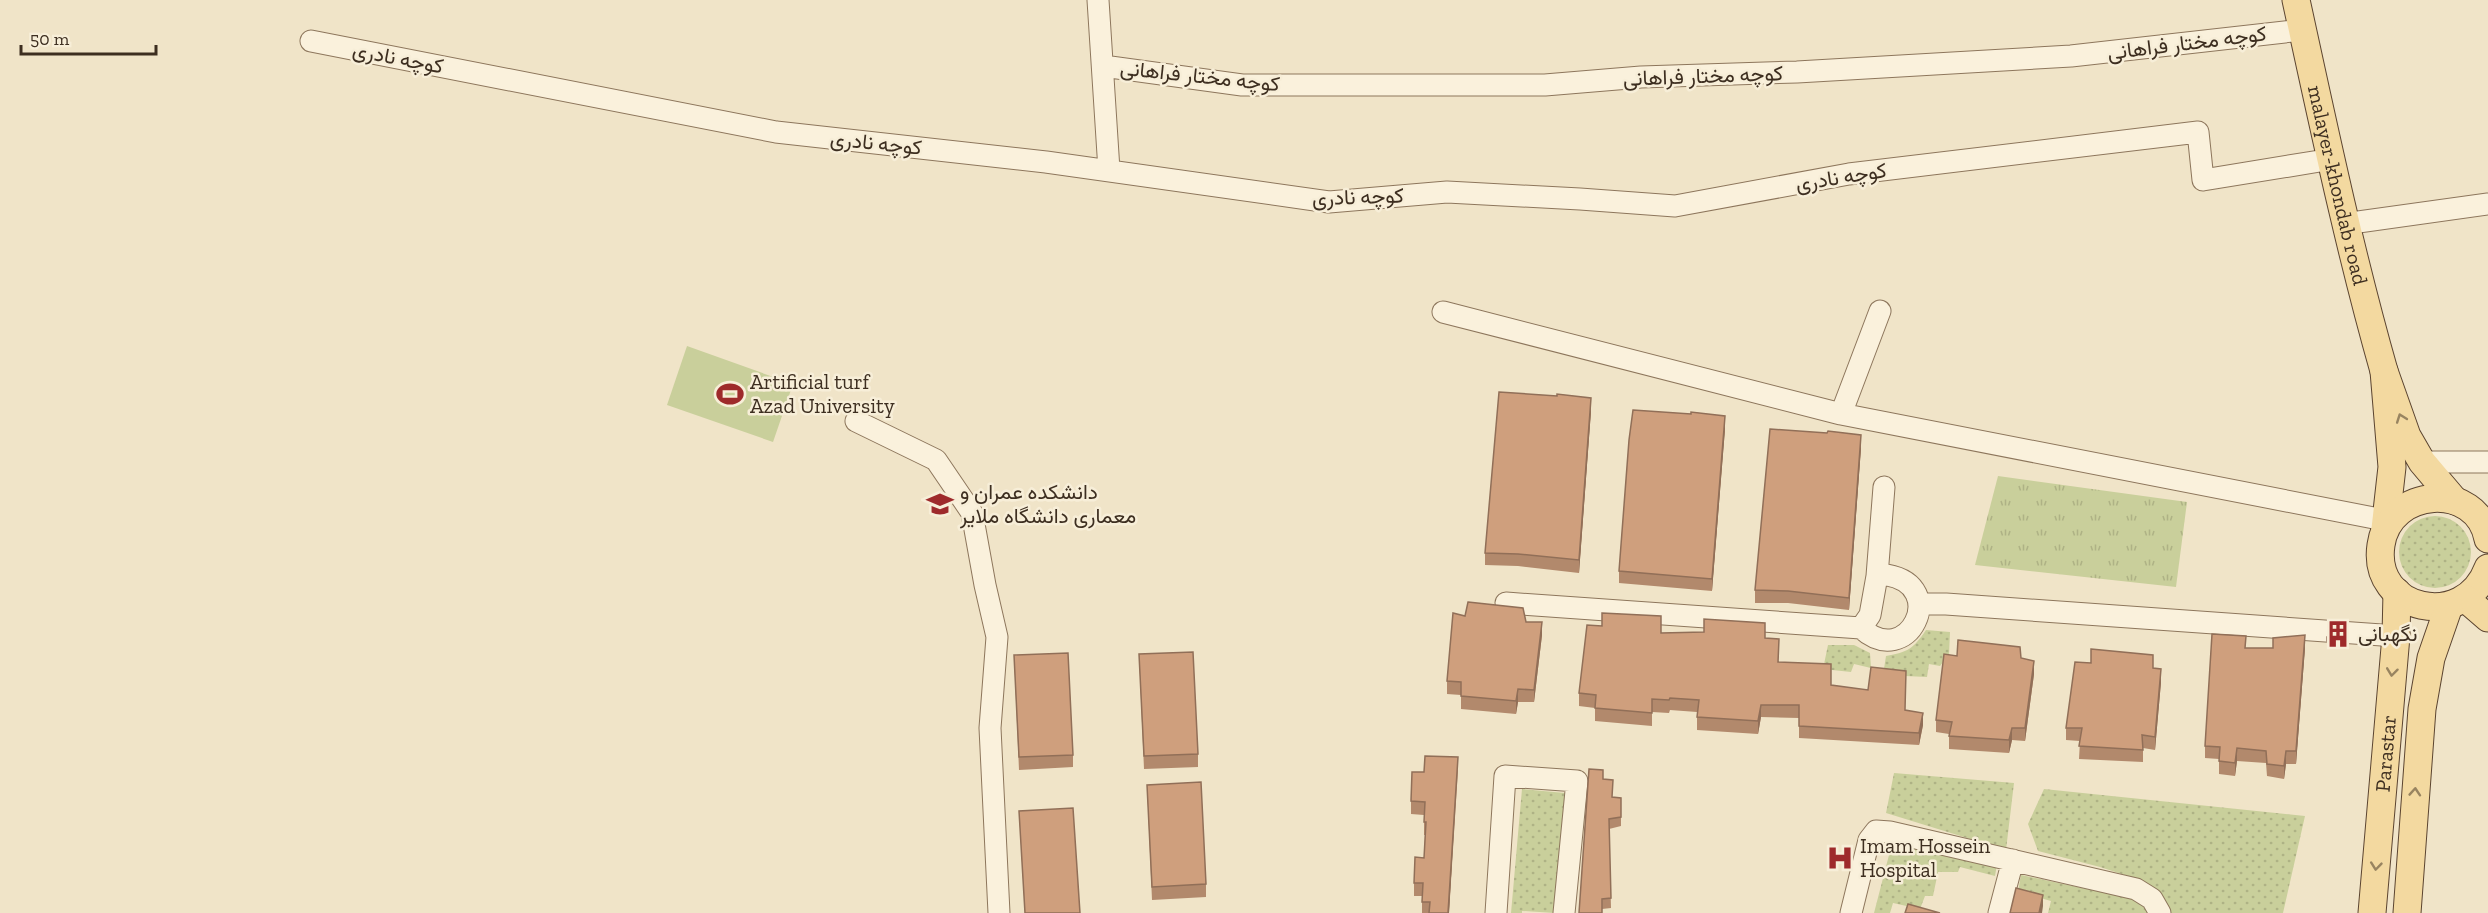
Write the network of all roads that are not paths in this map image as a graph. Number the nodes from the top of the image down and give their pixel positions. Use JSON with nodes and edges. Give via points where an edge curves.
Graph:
{"nodes":[{"id":1,"x":1098,"y":0,"type":"edge"},
{"id":2,"x":2296,"y":0,"type":"edge"},
{"id":3,"x":2302,"y":30,"type":"junction"},
{"id":4,"x":311,"y":41,"type":"dead end"},
{"id":5,"x":1103,"y":66,"type":"junction"},
{"id":6,"x":2332,"y":159,"type":"junction"},
{"id":7,"x":1109,"y":170,"type":"junction"},
{"id":8,"x":2488,"y":204,"type":"edge"},
{"id":9,"x":2344,"y":224,"type":"junction"},
{"id":10,"x":1880,"y":311,"type":"dead end"},
{"id":11,"x":1443,"y":312,"type":"dead end"},
{"id":12,"x":2384,"y":371,"type":"junction"},
{"id":13,"x":1841,"y":414,"type":"junction"},
{"id":14,"x":856,"y":421,"type":"dead end"},
{"id":15,"x":2422,"y":462,"type":"junction"},
{"id":16,"x":2488,"y":462,"type":"edge"},
{"id":17,"x":1884,"y":487,"type":"dead end"},
{"id":18,"x":2456,"y":501,"type":"junction"},
{"id":19,"x":2382,"y":524,"type":"junction"},
{"id":20,"x":2488,"y":539,"type":"edge"},
{"id":21,"x":2488,"y":568,"type":"edge"},
{"id":22,"x":1877,"y":576,"type":"junction"},
{"id":23,"x":2397,"y":592,"type":"junction"},
{"id":24,"x":1506,"y":603,"type":"dead end"},
{"id":25,"x":2458,"y":603,"type":"junction"},
{"id":26,"x":1919,"y":604,"type":"junction"},
{"id":27,"x":2488,"y":618,"type":"edge"},
{"id":28,"x":1861,"y":628,"type":"junction"},
{"id":29,"x":2397,"y":636,"type":"junction"},
{"id":30,"x":2013,"y":860,"type":"junction"},
{"id":31,"x":999,"y":913,"type":"edge"},
{"id":32,"x":1496,"y":913,"type":"edge"},
{"id":33,"x":1564,"y":913,"type":"edge"},
{"id":34,"x":1851,"y":913,"type":"edge"},
{"id":35,"x":1999,"y":913,"type":"edge"},
{"id":36,"x":2160,"y":913,"type":"edge"},
{"id":37,"x":2372,"y":913,"type":"edge"},
{"id":38,"x":2407,"y":913,"type":"edge"}],
"edges":[{"from":1,"to":5,"type":"street"},
{"from":2,"to":3,"type":"main road","name":"malayer-khondab road"},
{"from":3,"to":5,"type":"street","name":"کوچه مختار فراهانی","via":[[2071,56],[1545,85],[1242,85]]},
{"from":3,"to":6,"type":"main road","name":"malayer-khondab road"},
{"from":4,"to":7,"type":"street","name":"کوچه نادری","via":[[776,132]]},
{"from":5,"to":7,"type":"street"},
{"from":6,"to":7,"type":"street","name":"کوچه نادری","via":[[2203,180],[2198,132],[1849,174],[1675,206],[1447,192],[1329,202]]},
{"from":6,"to":9,"type":"main road","name":"malayer-khondab road"},
{"from":8,"to":9,"type":"street"},
{"from":9,"to":12,"type":"main road","name":"malayer-khondab road"},
{"from":10,"to":13,"type":"street"},
{"from":11,"to":13,"type":"street"},
{"from":15,"to":12,"type":"main road","one_way":true,"via":[[2407,436]]},
{"from":12,"to":19,"type":"main road","via":[[2392,467]]},
{"from":13,"to":19,"type":"street"},
{"from":14,"to":31,"type":"street","via":[[936,460],[972,513],[997,637],[990,728]]},
{"from":15,"to":16,"type":"street"},
{"from":15,"to":18,"type":"main road"},
{"from":17,"to":22,"type":"street"},
{"from":18,"to":19,"type":"main road","via":[[2425,498],[2409,504]]},
{"from":18,"to":20,"type":"main road","via":[[2480,520]]},
{"from":19,"to":23,"type":"main road","via":[[2381,562]]},
{"from":21,"to":25,"type":"main road","name":"Parastar","via":[[2479,586]]},
{"from":22,"to":26,"type":"street","via":[[1907,582]]},
{"from":22,"to":28,"type":"street","via":[[1870,615]]},
{"from":23,"to":25,"type":"main road","via":[[2412,603],[2430,608]]},
{"from":23,"to":29,"type":"main road","name":"Parastar"},
{"from":24,"to":28,"type":"street"},
{"from":25,"to":27,"type":"main road"},
{"from":38,"to":25,"type":"main road","name":"Parastar","one_way":true,"via":[[2422,709],[2431,658]]},
{"from":26,"to":28,"type":"street","via":[[1917,620],[1902,637],[1880,640]]},
{"from":26,"to":29,"type":"street"},
{"from":29,"to":37,"type":"main road","name":"Parastar","one_way":true},
{"from":30,"to":34,"type":"street","via":[[1876,831],[1869,840]]},
{"from":30,"to":35,"type":"street"},
{"from":30,"to":36,"type":"street","via":[[2136,889],[2152,899]]},
{"from":32,"to":33,"type":"street","via":[[1505,776],[1577,781]]}]}
